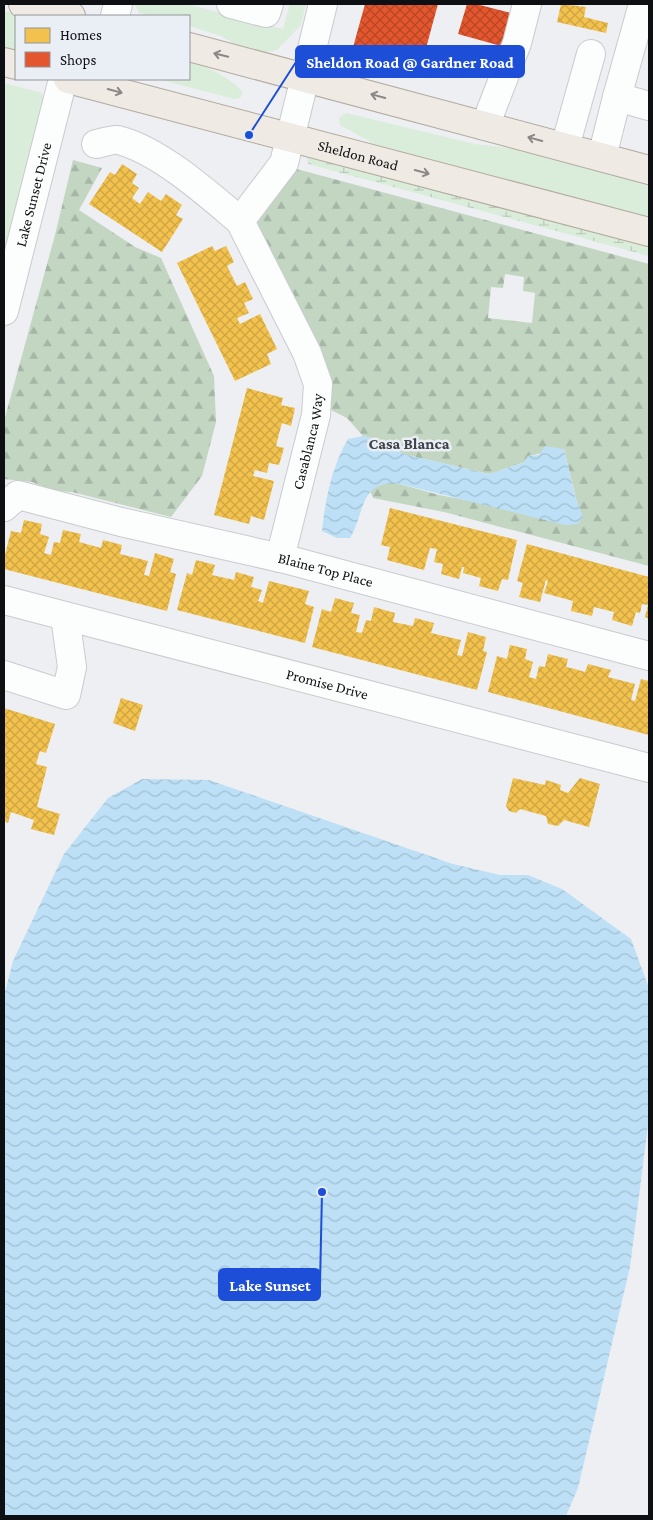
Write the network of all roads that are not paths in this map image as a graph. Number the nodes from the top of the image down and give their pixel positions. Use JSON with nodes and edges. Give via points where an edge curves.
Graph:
{"nodes":[{"id":1,"x":23,"y":4,"type":"edge"},
{"id":2,"x":231,"y":4,"type":"edge"},
{"id":3,"x":269,"y":4,"type":"edge"},
{"id":4,"x":323,"y":4,"type":"edge"},
{"id":5,"x":527,"y":4,"type":"edge"},
{"id":6,"x":643,"y":4,"type":"edge"},
{"id":7,"x":67,"y":15,"type":"edge"},
{"id":8,"x":190,"y":47,"type":"edge"},
{"id":9,"x":591,"y":54,"type":"dead end"},
{"id":10,"x":305,"y":77,"type":"junction"},
{"id":11,"x":62,"y":80,"type":"edge"},
{"id":12,"x":72,"y":80,"type":"edge"},
{"id":13,"x":617,"y":97,"type":"junction"},
{"id":14,"x":649,"y":106,"type":"edge"},
{"id":15,"x":485,"y":126,"type":"junction"},
{"id":16,"x":291,"y":137,"type":"junction"},
{"id":17,"x":96,"y":144,"type":"dead end"},
{"id":18,"x":565,"y":147,"type":"junction"},
{"id":19,"x":602,"y":157,"type":"junction"},
{"id":20,"x":649,"y":170,"type":"edge"},
{"id":21,"x":649,"y":218,"type":"edge"},
{"id":22,"x":604,"y":220,"type":"junction"},
{"id":23,"x":240,"y":221,"type":"junction"},
{"id":24,"x":649,"y":232,"type":"edge"},
{"id":25,"x":4,"y":311,"type":"edge"},
{"id":26,"x":4,"y":507,"type":"edge"},
{"id":27,"x":280,"y":558,"type":"junction"},
{"id":28,"x":4,"y":600,"type":"edge"},
{"id":29,"x":65,"y":616,"type":"junction"},
{"id":30,"x":649,"y":656,"type":"edge"},
{"id":31,"x":4,"y":675,"type":"edge"},
{"id":32,"x":649,"y":768,"type":"edge"}],
"edges":[{"from":1,"to":7,"type":"main road"},
{"from":2,"to":3,"type":"street","via":[[266,13]]},
{"from":4,"to":10,"type":"street"},
{"from":5,"to":15,"type":"street","via":[[517,44]]},
{"from":6,"to":13,"type":"street"},
{"from":10,"to":8,"type":"main road","one_way":true},
{"from":9,"to":18,"type":"street"},
{"from":15,"to":10,"type":"main road","one_way":true},
{"from":10,"to":16,"type":"street"},
{"from":11,"to":25,"type":"street","name":"Lake Sunset Drive"},
{"from":12,"to":16,"type":"main road","name":"Sheldon Road","one_way":true},
{"from":13,"to":14,"type":"street"},
{"from":13,"to":19,"type":"street"},
{"from":18,"to":15,"type":"main road","one_way":true},
{"from":16,"to":22,"type":"main road","name":"Sheldon Road","one_way":true},
{"from":16,"to":23,"type":"street","via":[[284,163]]},
{"from":17,"to":23,"type":"street","name":"Casablanca Way","via":[[117,140],[147,151]]},
{"from":18,"to":19,"type":"main road"},
{"from":19,"to":20,"type":"main road"},
{"from":21,"to":22,"type":"main road"},
{"from":22,"to":24,"type":"main road","name":"Sheldon Road"},
{"from":23,"to":27,"type":"street","name":"Casablanca Way","via":[[307,353],[318,384],[316,415]]},
{"from":26,"to":27,"type":"street","name":"Blaine Top Place","via":[[18,495]]},
{"from":27,"to":30,"type":"street","name":"Blaine Top Place"},
{"from":28,"to":29,"type":"street","name":"Promise Drive"},
{"from":29,"to":31,"type":"street","via":[[72,667],[66,694]]},
{"from":29,"to":32,"type":"street","name":"Promise Drive"}]}
